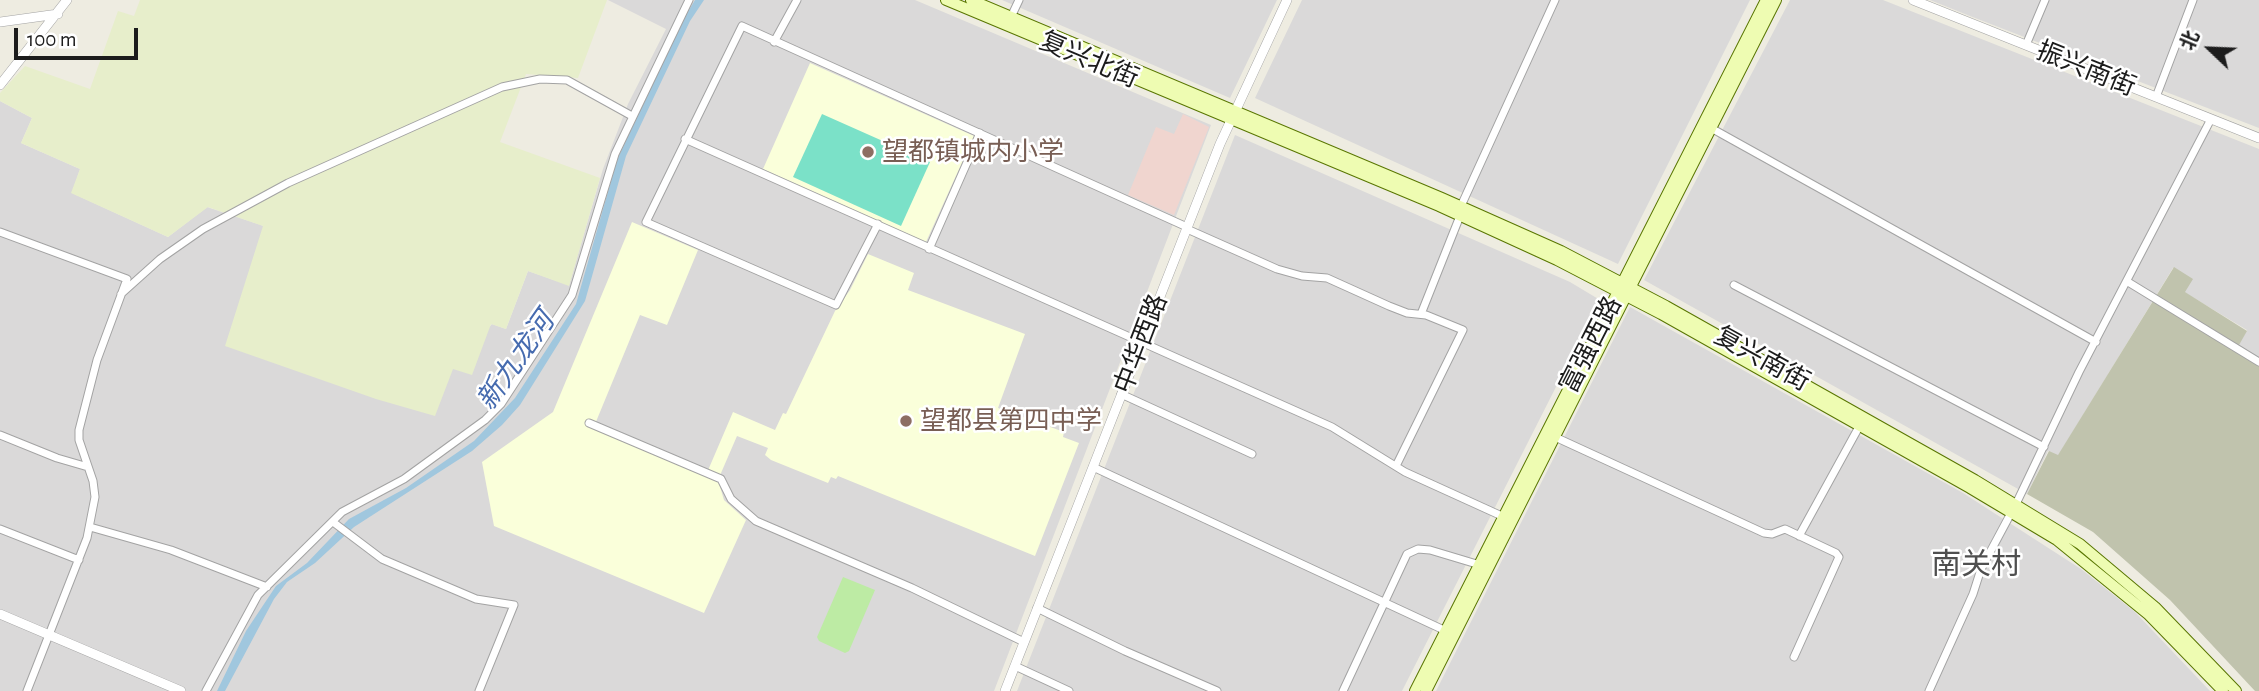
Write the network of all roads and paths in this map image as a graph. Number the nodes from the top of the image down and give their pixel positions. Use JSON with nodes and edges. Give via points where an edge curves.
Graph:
{"nodes":[{"id":1,"x":67,"y":0,"type":"edge"},
{"id":2,"x":689,"y":0,"type":"edge"},
{"id":3,"x":797,"y":0,"type":"edge"},
{"id":4,"x":946,"y":0,"type":"edge"},
{"id":5,"x":971,"y":0,"type":"edge"},
{"id":6,"x":1019,"y":0,"type":"edge"},
{"id":7,"x":1287,"y":0,"type":"edge"},
{"id":8,"x":1555,"y":0,"type":"edge"},
{"id":9,"x":1766,"y":0,"type":"edge"},
{"id":10,"x":1776,"y":0,"type":"edge"},
{"id":11,"x":1913,"y":0,"type":"edge"},
{"id":12,"x":2045,"y":0,"type":"edge"},
{"id":13,"x":2193,"y":0,"type":"edge"},
{"id":14,"x":58,"y":14,"type":"junction"},
{"id":15,"x":1012,"y":17,"type":"junction"},
{"id":16,"x":0,"y":22,"type":"edge"},
{"id":17,"x":775,"y":41,"type":"junction"},
{"id":18,"x":2026,"y":45,"type":"junction"},
{"id":19,"x":0,"y":85,"type":"edge"},
{"id":20,"x":2156,"y":97,"type":"junction"},
{"id":21,"x":1233,"y":115,"type":"junction"},
{"id":22,"x":632,"y":116,"type":"junction"},
{"id":23,"x":2211,"y":119,"type":"junction"},
{"id":24,"x":1711,"y":128,"type":"junction"},
{"id":25,"x":980,"y":133,"type":"junction"},
{"id":26,"x":2259,"y":138,"type":"edge"},
{"id":27,"x":685,"y":139,"type":"junction"},
{"id":28,"x":1461,"y":211,"type":"junction"},
{"id":29,"x":878,"y":224,"type":"junction"},
{"id":30,"x":1187,"y":228,"type":"junction"},
{"id":31,"x":0,"y":232,"type":"edge"},
{"id":32,"x":929,"y":249,"type":"junction"},
{"id":33,"x":2127,"y":282,"type":"junction"},
{"id":34,"x":1734,"y":285,"type":"dead end"},
{"id":35,"x":1624,"y":289,"type":"junction"},
{"id":36,"x":121,"y":294,"type":"junction"},
{"id":37,"x":1421,"y":314,"type":"junction"},
{"id":38,"x":2096,"y":342,"type":"junction"},
{"id":39,"x":1141,"y":344,"type":"junction"},
{"id":40,"x":2259,"y":362,"type":"edge"},
{"id":41,"x":1121,"y":394,"type":"junction"},
{"id":42,"x":589,"y":424,"type":"dead end"},
{"id":43,"x":1860,"y":425,"type":"junction"},
{"id":44,"x":0,"y":435,"type":"edge"},
{"id":45,"x":1555,"y":437,"type":"junction"},
{"id":46,"x":2044,"y":447,"type":"junction"},
{"id":47,"x":1252,"y":454,"type":"dead end"},
{"id":48,"x":1396,"y":466,"type":"junction"},
{"id":49,"x":88,"y":467,"type":"junction"},
{"id":50,"x":1093,"y":467,"type":"junction"},
{"id":51,"x":2013,"y":508,"type":"junction"},
{"id":52,"x":1504,"y":517,"type":"junction"},
{"id":53,"x":333,"y":522,"type":"junction"},
{"id":54,"x":90,"y":527,"type":"junction"},
{"id":55,"x":0,"y":529,"type":"edge"},
{"id":56,"x":1799,"y":536,"type":"junction"},
{"id":57,"x":79,"y":560,"type":"junction"},
{"id":58,"x":1480,"y":565,"type":"junction"},
{"id":59,"x":267,"y":587,"type":"junction"},
{"id":60,"x":1385,"y":601,"type":"junction"},
{"id":61,"x":1037,"y":608,"type":"junction"},
{"id":62,"x":0,"y":614,"type":"edge"},
{"id":63,"x":1446,"y":631,"type":"junction"},
{"id":64,"x":50,"y":635,"type":"junction"},
{"id":65,"x":1024,"y":642,"type":"junction"},
{"id":66,"x":1794,"y":657,"type":"dead end"},
{"id":67,"x":1014,"y":666,"type":"junction"},
{"id":68,"x":27,"y":691,"type":"edge"},
{"id":69,"x":181,"y":691,"type":"edge"},
{"id":70,"x":206,"y":691,"type":"edge"},
{"id":71,"x":480,"y":691,"type":"edge"},
{"id":72,"x":1005,"y":691,"type":"edge"},
{"id":73,"x":1069,"y":691,"type":"edge"},
{"id":74,"x":1217,"y":691,"type":"edge"},
{"id":75,"x":1343,"y":691,"type":"edge"},
{"id":76,"x":1415,"y":691,"type":"edge"},
{"id":77,"x":1426,"y":691,"type":"edge"},
{"id":78,"x":1929,"y":691,"type":"edge"},
{"id":79,"x":2222,"y":691,"type":"edge"},
{"id":80,"x":2236,"y":691,"type":"edge"}],
"edges":[{"from":1,"to":14,"type":"street"},
{"from":2,"to":22,"type":"street"},
{"from":3,"to":17,"type":"street"},
{"from":4,"to":21,"type":"main road","name":"复兴北街"},
{"from":5,"to":15,"type":"main road","name":"复兴北街"},
{"from":6,"to":15,"type":"street"},
{"from":7,"to":21,"type":"street","name":"中华西路"},
{"from":8,"to":28,"type":"street"},
{"from":9,"to":35,"type":"main road","name":"富强西路"},
{"from":10,"to":24,"type":"main road","name":"富强西路"},
{"from":11,"to":18,"type":"street","name":"振兴南街"},
{"from":12,"to":18,"type":"street"},
{"from":13,"to":20,"type":"street"},
{"from":14,"to":16,"type":"street"},
{"from":14,"to":19,"type":"street"},
{"from":15,"to":21,"type":"main road","name":"复兴北街"},
{"from":17,"to":25,"type":"street"},
{"from":17,"to":27,"type":"street","via":[[742,26]]},
{"from":18,"to":20,"type":"street","name":"振兴南街"},
{"from":20,"to":23,"type":"street","name":"振兴南街"},
{"from":21,"to":28,"type":"main road","name":"复兴南街"},
{"from":21,"to":30,"type":"street","name":"中华西路"},
{"from":22,"to":36,"type":"street","via":[[567,80],[540,79],[502,87],[288,183],[203,229]]},
{"from":22,"to":53,"type":"street","via":[[615,154],[572,295],[501,404],[404,479],[342,512]]},
{"from":23,"to":26,"type":"street","name":"振兴南街"},
{"from":23,"to":33,"type":"street"},
{"from":24,"to":35,"type":"main road","name":"富强西路"},
{"from":24,"to":38,"type":"street"},
{"from":25,"to":30,"type":"street"},
{"from":25,"to":32,"type":"street"},
{"from":27,"to":29,"type":"street"},
{"from":27,"to":29,"type":"street","via":[[646,222],[836,305]]},
{"from":28,"to":35,"type":"main road","name":"复兴南街"},
{"from":28,"to":37,"type":"street"},
{"from":29,"to":32,"type":"street"},
{"from":30,"to":37,"type":"street","via":[[1278,269],[1327,278],[1398,309]]},
{"from":30,"to":39,"type":"street","name":"中华西路"},
{"from":31,"to":36,"type":"street","via":[[127,279]]},
{"from":32,"to":39,"type":"street"},
{"from":33,"to":38,"type":"street"},
{"from":33,"to":40,"type":"street"},
{"from":34,"to":46,"type":"street"},
{"from":35,"to":43,"type":"main road","name":"复兴南街"},
{"from":35,"to":45,"type":"main road","name":"富强西路"},
{"from":35,"to":51,"type":"main road","name":"复兴南街"},
{"from":35,"to":52,"type":"main road","name":"富强西路"},
{"from":36,"to":49,"type":"street","via":[[97,359],[79,430]]},
{"from":37,"to":48,"type":"street","via":[[1463,331]]},
{"from":38,"to":46,"type":"street"},
{"from":39,"to":41,"type":"street","name":"中华西路"},
{"from":39,"to":48,"type":"street","via":[[1332,427]]},
{"from":41,"to":47,"type":"street"},
{"from":41,"to":50,"type":"street","name":"中华西路"},
{"from":42,"to":65,"type":"street","via":[[721,479],[731,499],[756,521]]},
{"from":43,"to":51,"type":"main road","name":"复兴南街"},
{"from":43,"to":56,"type":"street"},
{"from":44,"to":49,"type":"street"},
{"from":45,"to":56,"type":"street","via":[[1764,533],[1785,529]]},
{"from":45,"to":77,"type":"main road","name":"富强西路"},
{"from":46,"to":51,"type":"street"},
{"from":48,"to":52,"type":"street"},
{"from":49,"to":54,"type":"street","via":[[95,497]]},
{"from":50,"to":60,"type":"street"},
{"from":50,"to":61,"type":"street","name":"中华西路"},
{"from":51,"to":78,"type":"street","via":[[1981,569]]},
{"from":51,"to":79,"type":"main road","name":"复兴南街","via":[[2129,596]]},
{"from":51,"to":80,"type":"main road","name":"复兴南街","via":[[2080,544],[2125,580]]},
{"from":52,"to":58,"type":"main road","name":"富强西路"},
{"from":53,"to":59,"type":"street"},
{"from":53,"to":71,"type":"street","via":[[382,559],[476,599],[514,605]]},
{"from":54,"to":57,"type":"street"},
{"from":54,"to":59,"type":"street","via":[[171,550]]},
{"from":55,"to":57,"type":"street"},
{"from":56,"to":66,"type":"street","via":[[1839,557]]},
{"from":57,"to":64,"type":"street"},
{"from":58,"to":60,"type":"street","via":[[1418,549],[1407,554]]},
{"from":58,"to":63,"type":"main road","name":"富强西路"},
{"from":59,"to":70,"type":"street","via":[[248,609]]},
{"from":60,"to":63,"type":"street"},
{"from":60,"to":75,"type":"street"},
{"from":61,"to":65,"type":"street","name":"中华西路"},
{"from":61,"to":74,"type":"street"},
{"from":62,"to":64,"type":"street"},
{"from":63,"to":76,"type":"main road","name":"富强西路"},
{"from":64,"to":68,"type":"street"},
{"from":64,"to":69,"type":"street"},
{"from":65,"to":67,"type":"street","name":"中华西路"},
{"from":67,"to":72,"type":"street","name":"中华西路"},
{"from":67,"to":73,"type":"street"}]}
